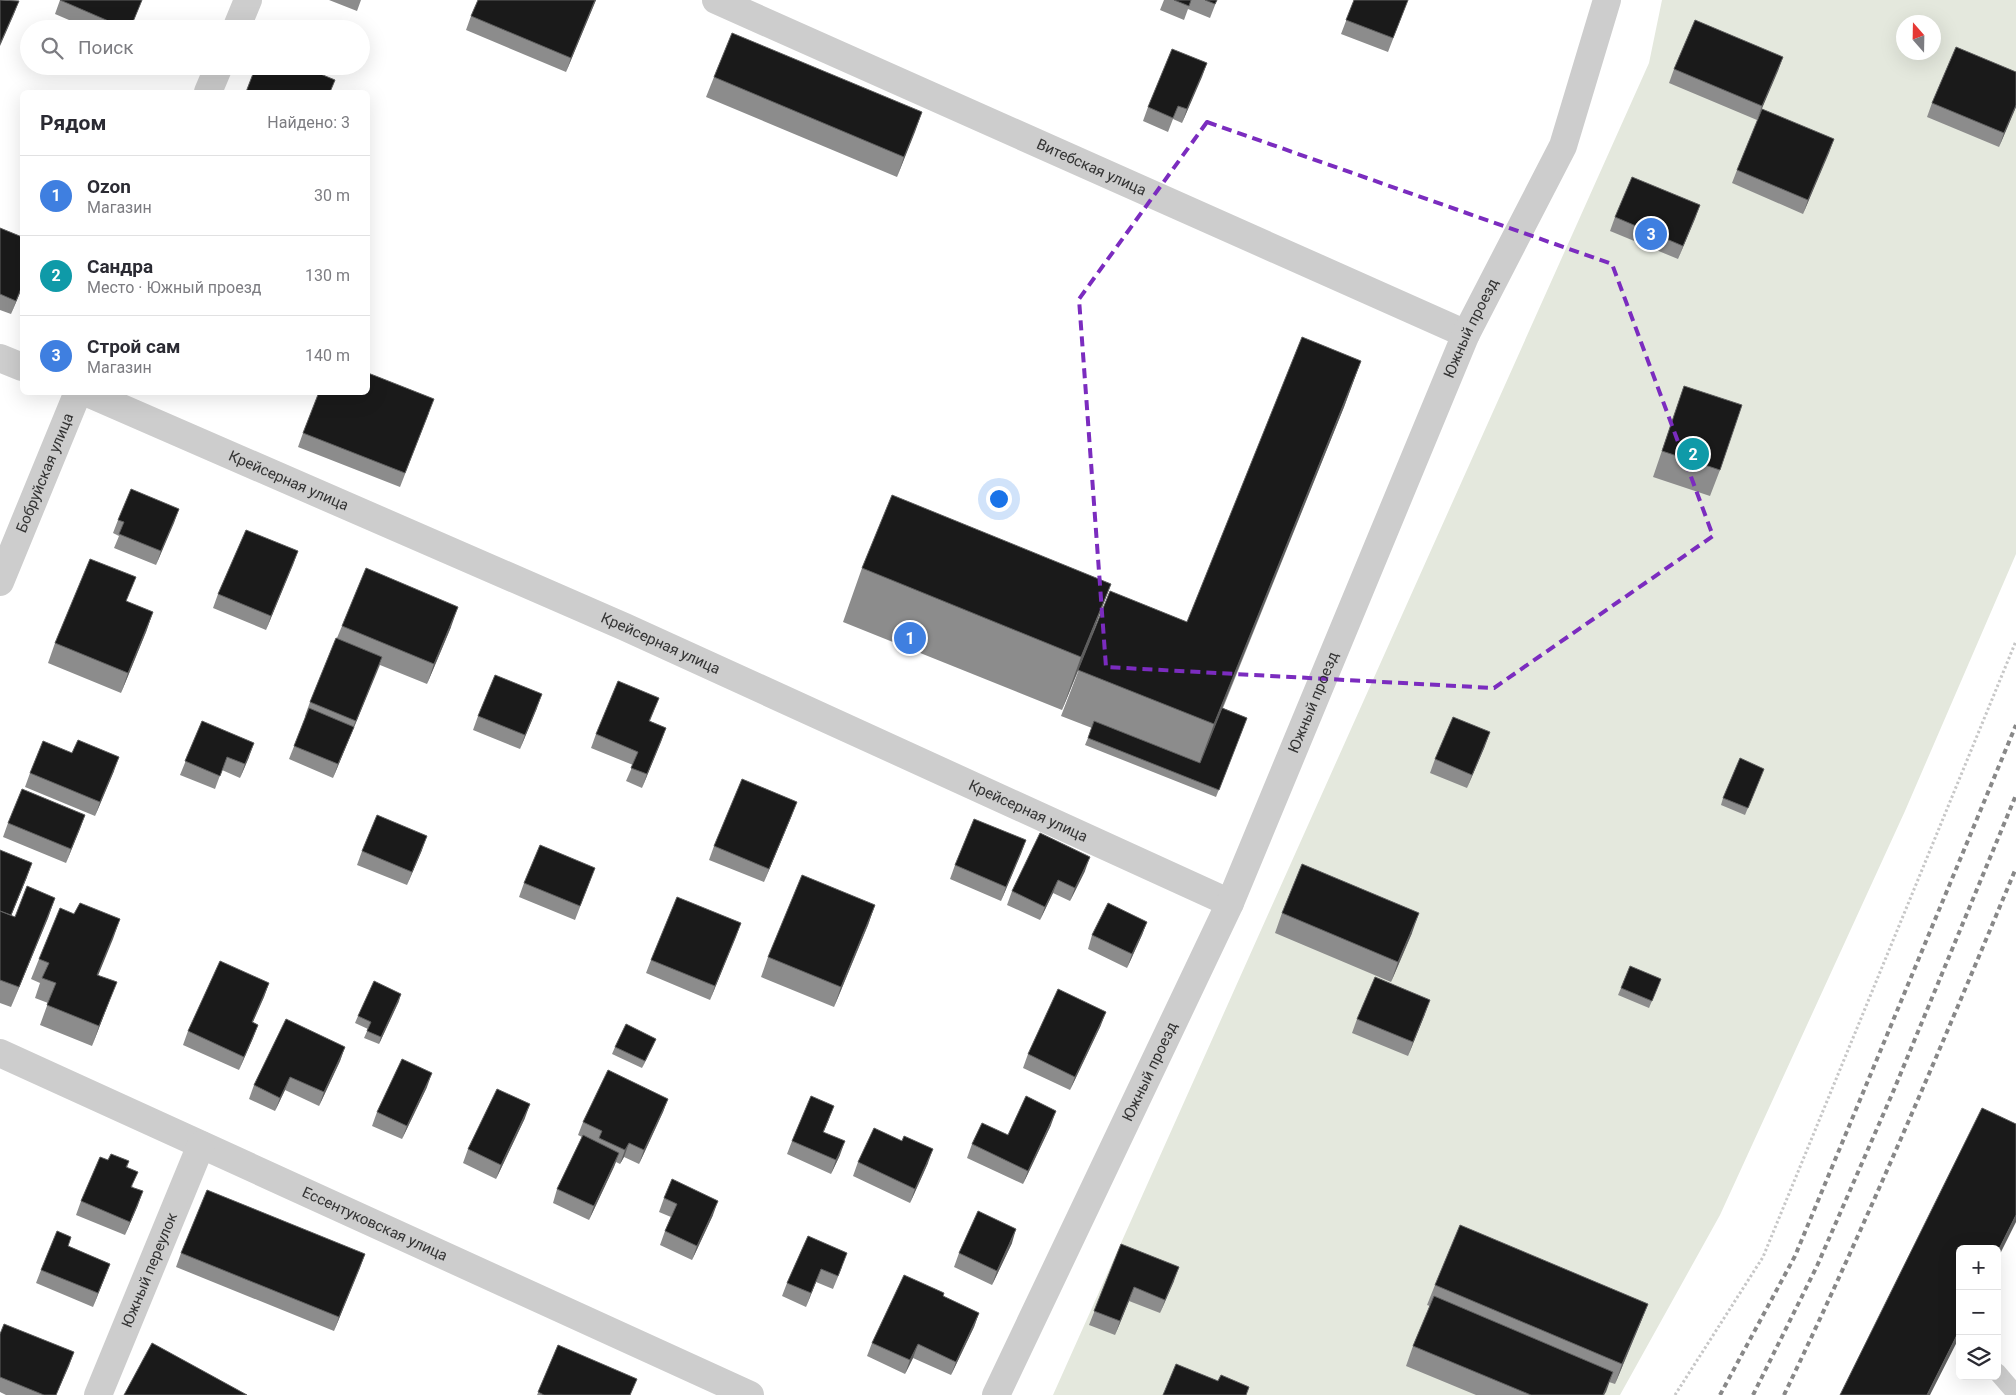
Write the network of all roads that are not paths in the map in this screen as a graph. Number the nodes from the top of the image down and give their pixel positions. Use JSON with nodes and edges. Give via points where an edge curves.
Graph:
{"nodes":[{"id":1,"x":248,"y":0,"type":"edge"},
{"id":2,"x":716,"y":0,"type":"edge"},
{"id":3,"x":1607,"y":0,"type":"edge"},
{"id":4,"x":240,"y":20,"type":"edge"},
{"id":5,"x":216,"y":75,"type":"edge"},
{"id":6,"x":209,"y":90,"type":"edge"},
{"id":7,"x":1466,"y":334,"type":"junction"},
{"id":8,"x":0,"y":358,"type":"edge"},
{"id":9,"x":20,"y":366,"type":"edge"},
{"id":10,"x":77,"y":395,"type":"edge"},
{"id":11,"x":92,"y":395,"type":"edge"},
{"id":12,"x":0,"y":582,"type":"edge"},
{"id":13,"x":1230,"y":903,"type":"junction"},
{"id":14,"x":0,"y":1053,"type":"edge"},
{"id":15,"x":201,"y":1145,"type":"junction"},
{"id":16,"x":2001,"y":1377,"type":"edge"},
{"id":17,"x":2016,"y":1394,"type":"edge"},
{"id":18,"x":98,"y":1395,"type":"edge"},
{"id":19,"x":750,"y":1395,"type":"edge"},
{"id":20,"x":996,"y":1395,"type":"edge"}],
"edges":[{"from":1,"to":4,"type":"street"},
{"from":2,"to":7,"type":"street","name":"Витебская улица"},
{"from":3,"to":7,"type":"street","name":"Южный проезд","via":[[1563,146]]},
{"from":5,"to":6,"type":"street"},
{"from":7,"to":13,"type":"street","name":"Южный проезд"},
{"from":8,"to":9,"type":"street"},
{"from":10,"to":12,"type":"street","name":"Бобруйская улица"},
{"from":11,"to":13,"type":"street","name":"Крейсерная улица","via":[[625,627]]},
{"from":13,"to":20,"type":"street","name":"Южный проезд"},
{"from":14,"to":15,"type":"street","name":"Ессентуковская улица"},
{"from":15,"to":18,"type":"street","name":"Южный переулок"},
{"from":15,"to":19,"type":"street","name":"Ессентуковская улица"},
{"from":16,"to":17,"type":"lane"}]}
